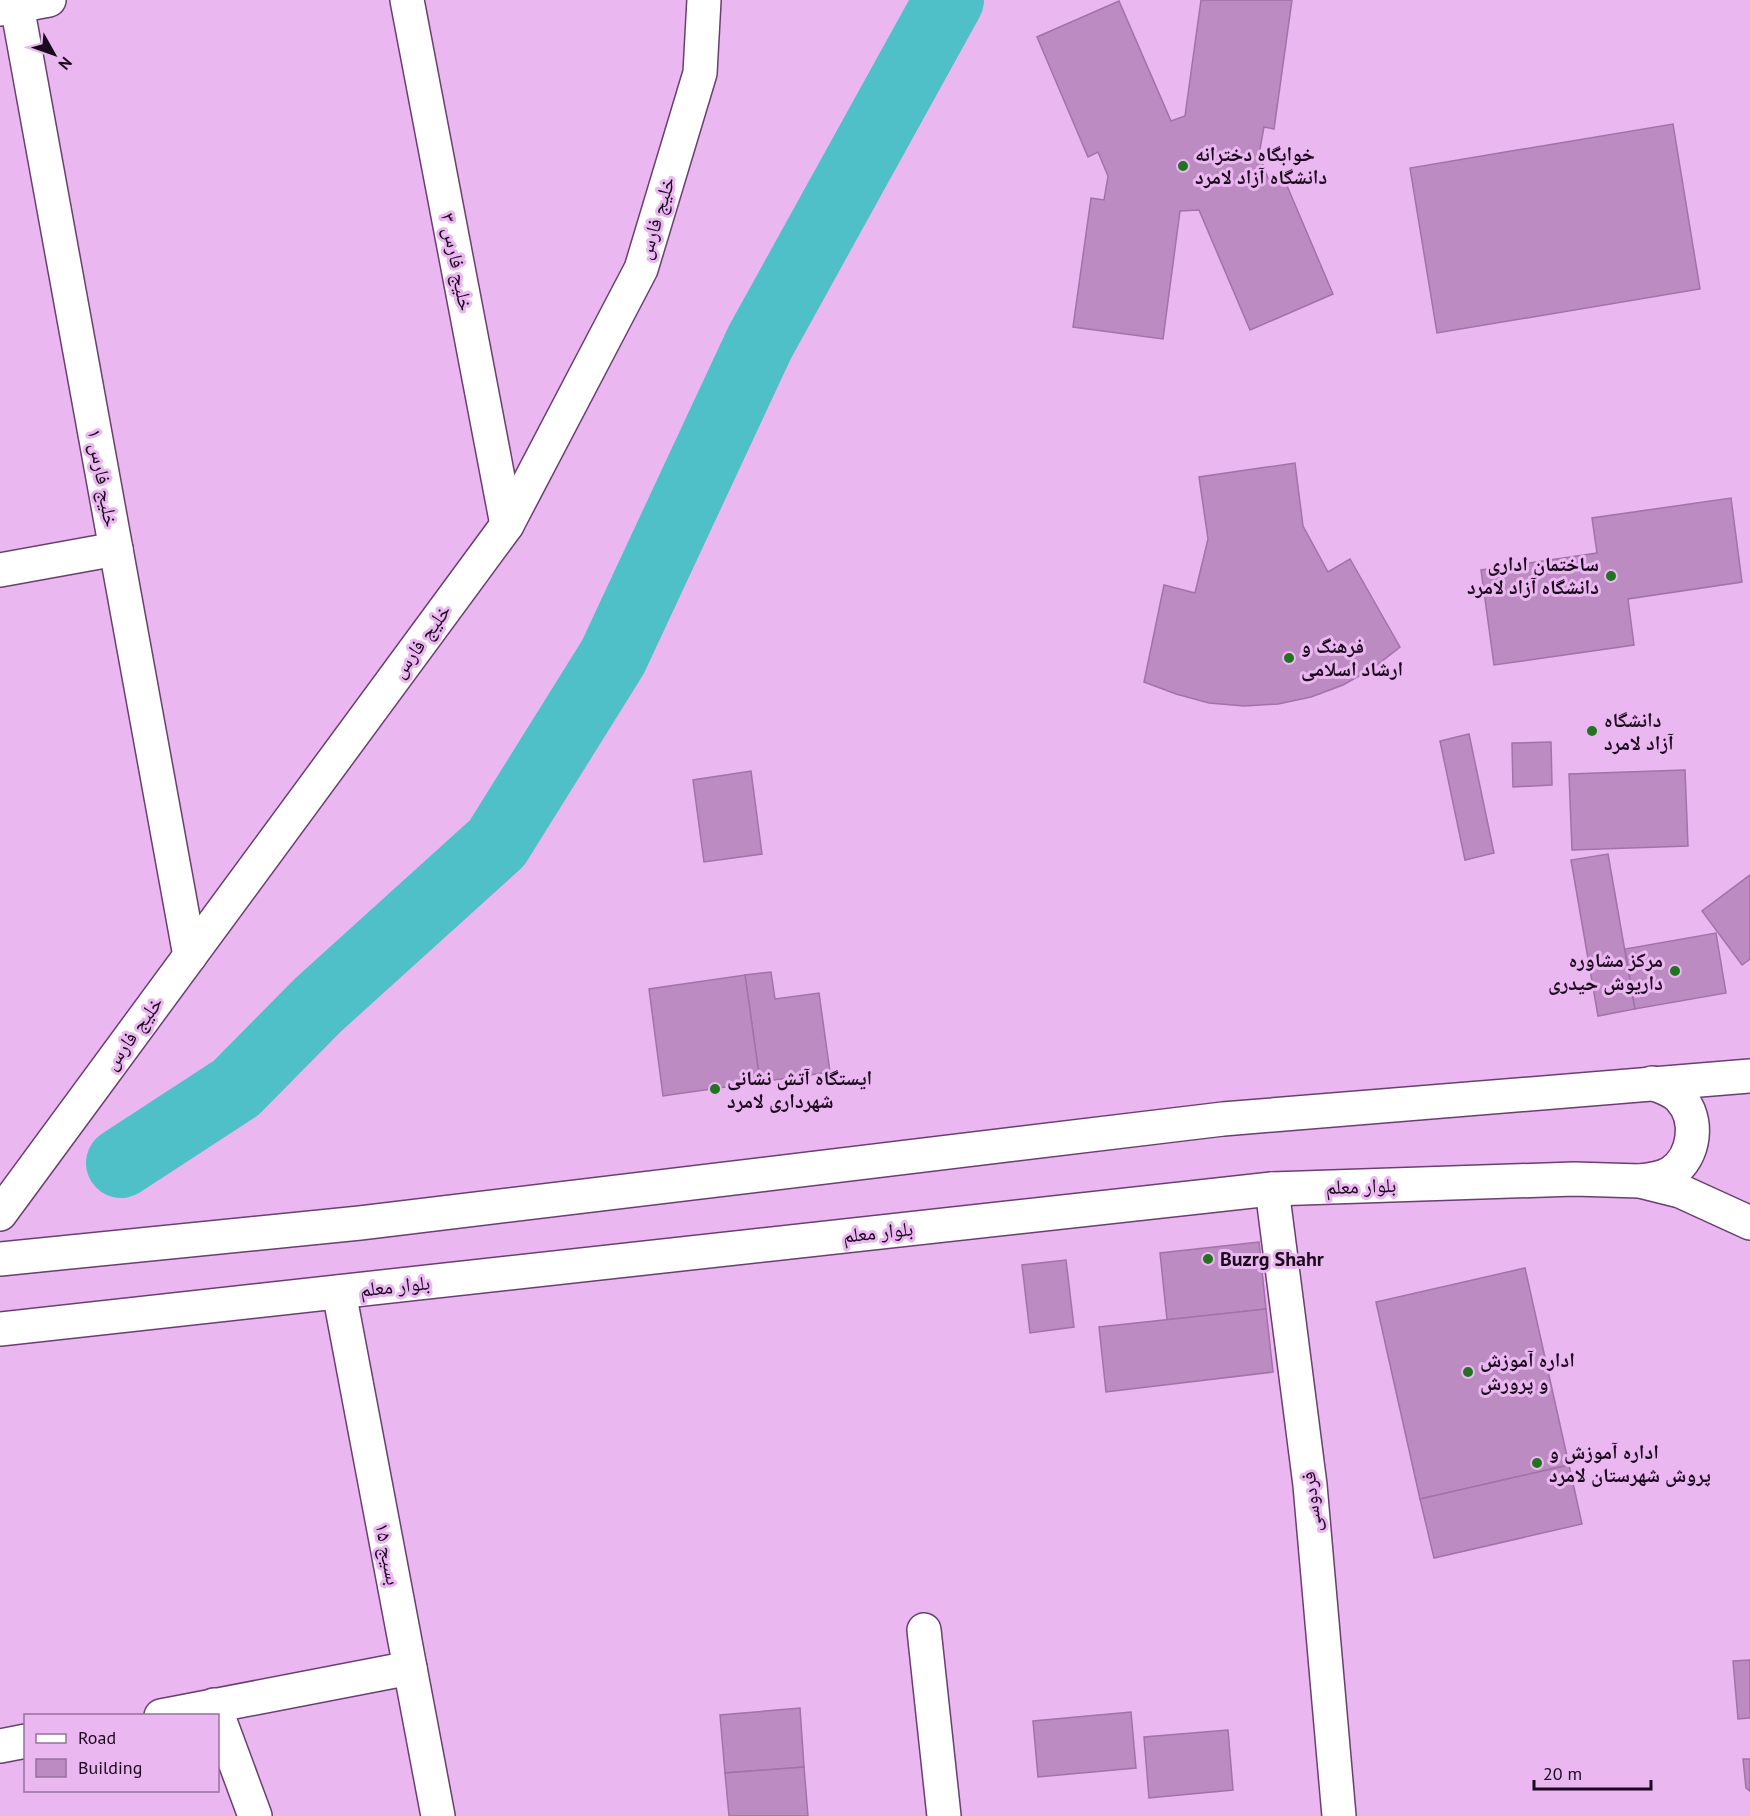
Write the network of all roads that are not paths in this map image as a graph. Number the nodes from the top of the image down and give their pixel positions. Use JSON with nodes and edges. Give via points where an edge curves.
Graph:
{"nodes":[{"id":1,"x":49,"y":0,"type":"edge"},
{"id":2,"x":407,"y":0,"type":"edge"},
{"id":3,"x":704,"y":0,"type":"edge"},
{"id":4,"x":11,"y":5,"type":"edge"},
{"id":5,"x":507,"y":525,"type":"junction"},
{"id":6,"x":116,"y":549,"type":"junction"},
{"id":7,"x":0,"y":570,"type":"edge"},
{"id":8,"x":190,"y":956,"type":"junction"},
{"id":9,"x":1750,"y":1076,"type":"edge"},
{"id":10,"x":1652,"y":1083,"type":"junction"},
{"id":11,"x":1640,"y":1181,"type":"junction"},
{"id":12,"x":1272,"y":1189,"type":"junction"},
{"id":13,"x":0,"y":1214,"type":"edge"},
{"id":14,"x":1750,"y":1223,"type":"edge"},
{"id":15,"x":0,"y":1259,"type":"edge"},
{"id":16,"x":339,"y":1292,"type":"junction"},
{"id":17,"x":0,"y":1329,"type":"edge"},
{"id":18,"x":924,"y":1630,"type":"dead end"},
{"id":19,"x":410,"y":1668,"type":"junction"},
{"id":20,"x":214,"y":1706,"type":"junction"},
{"id":21,"x":172,"y":1714,"type":"edge"},
{"id":22,"x":217,"y":1714,"type":"edge"},
{"id":23,"x":219,"y":1719,"type":"edge"},
{"id":24,"x":24,"y":1741,"type":"edge"},
{"id":25,"x":0,"y":1746,"type":"edge"},
{"id":26,"x":255,"y":1816,"type":"edge"},
{"id":27,"x":438,"y":1816,"type":"edge"},
{"id":28,"x":944,"y":1816,"type":"edge"},
{"id":29,"x":1339,"y":1816,"type":"edge"}],
"edges":[{"from":1,"to":4,"type":"street"},
{"from":2,"to":5,"type":"street","name":"خلیج فارس ۳"},
{"from":3,"to":5,"type":"street","name":"خلیج فارس","via":[[700,73],[641,269]]},
{"from":4,"to":6,"type":"street","name":"خلیج فارس ۱"},
{"from":5,"to":8,"type":"street","name":"خلیج فارس"},
{"from":6,"to":7,"type":"street"},
{"from":6,"to":8,"type":"street","name":"خلیج فارس ۱"},
{"from":8,"to":13,"type":"street","name":"خلیج فارس"},
{"from":9,"to":10,"type":"street"},
{"from":10,"to":11,"type":"street","via":[[1668,1088],[1681,1099],[1693,1129],[1691,1146],[1671,1173]]},
{"from":10,"to":15,"type":"street","via":[[1223,1119],[360,1223]]},
{"from":11,"to":12,"type":"street","name":"بلوار معلم","via":[[1574,1179]]},
{"from":11,"to":14,"type":"street","name":"بلوار معلم","via":[[1680,1191]]},
{"from":12,"to":16,"type":"street","name":"بلوار معلم"},
{"from":12,"to":29,"type":"street","name":"فردوسی","via":[[1310,1485]]},
{"from":16,"to":17,"type":"street","name":"بلوار معلم"},
{"from":16,"to":19,"type":"street","name":"بسیج ۱۵"},
{"from":18,"to":28,"type":"street"},
{"from":19,"to":20,"type":"street"},
{"from":19,"to":27,"type":"street","name":"بسیج ۱۵"},
{"from":20,"to":21,"type":"street"},
{"from":20,"to":22,"type":"street"},
{"from":23,"to":26,"type":"street"},
{"from":24,"to":25,"type":"street"}]}
